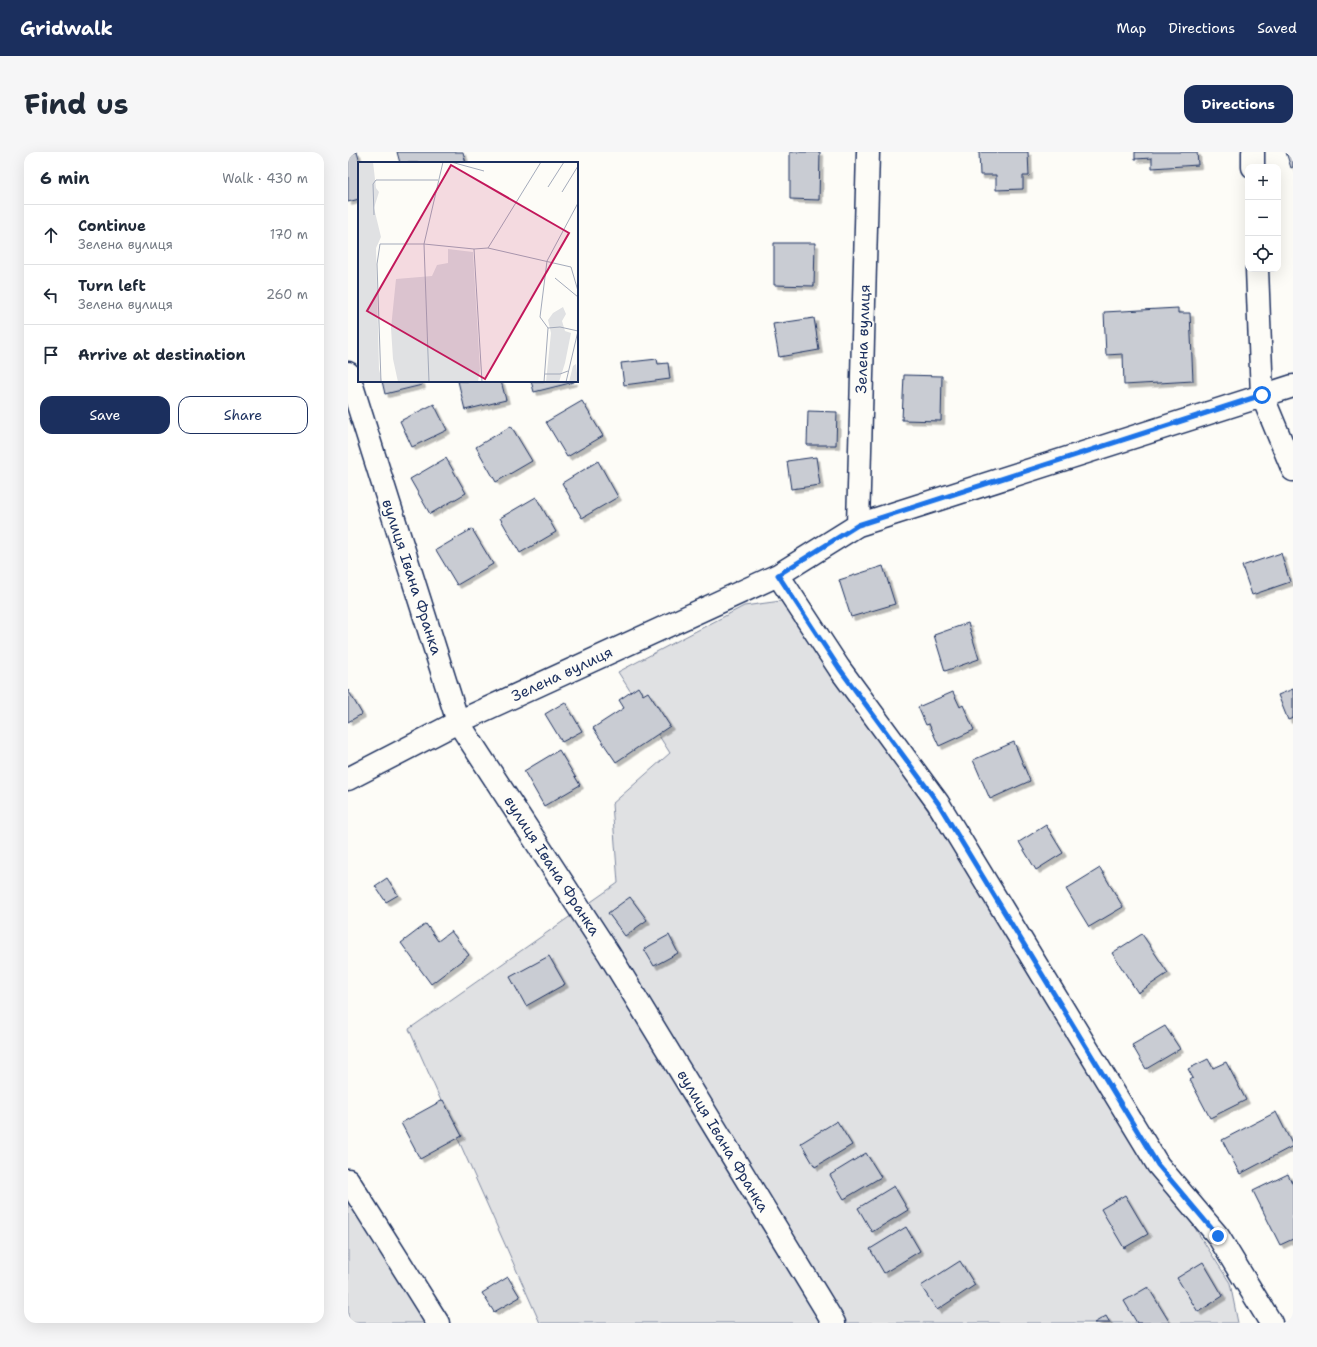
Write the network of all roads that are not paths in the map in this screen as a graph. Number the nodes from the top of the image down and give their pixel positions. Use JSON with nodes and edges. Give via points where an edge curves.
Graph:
{"nodes":[{"id":1,"x":868,"y":152,"type":"edge"},
{"id":2,"x":1253,"y":152,"type":"edge"},
{"id":3,"x":1253,"y":164,"type":"edge"},
{"id":4,"x":1257,"y":272,"type":"edge"},
{"id":5,"x":348,"y":373,"type":"edge"},
{"id":6,"x":1293,"y":386,"type":"edge"},
{"id":7,"x":1262,"y":395,"type":"junction"},
{"id":8,"x":1293,"y":470,"type":"edge"},
{"id":9,"x":858,"y":525,"type":"junction"},
{"id":10,"x":778,"y":575,"type":"junction"},
{"id":11,"x":458,"y":722,"type":"junction"},
{"id":12,"x":348,"y":779,"type":"edge"},
{"id":13,"x":348,"y":1180,"type":"edge"},
{"id":14,"x":438,"y":1323,"type":"edge"},
{"id":15,"x":834,"y":1323,"type":"edge"},
{"id":16,"x":1271,"y":1323,"type":"edge"}],
"edges":[{"from":1,"to":9,"type":"street","name":"Зелена вулиця"},
{"from":2,"to":3,"type":"street"},
{"from":4,"to":7,"type":"street"},
{"from":5,"to":11,"type":"street","name":"вулиця Івана Франка"},
{"from":6,"to":7,"type":"street","name":"Зелена вулиця"},
{"from":7,"to":8,"type":"street"},
{"from":7,"to":9,"type":"street","name":"Зелена вулиця"},
{"from":9,"to":10,"type":"street","name":"Зелена вулиця"},
{"from":10,"to":11,"type":"street","name":"Зелена вулиця"},
{"from":10,"to":16,"type":"street","via":[[839,668],[938,803],[1158,1165],[1218,1236]]},
{"from":11,"to":12,"type":"street","name":"Зелена вулиця"},
{"from":11,"to":15,"type":"street","name":"вулиця Івана Франка","via":[[609,954]]},
{"from":13,"to":14,"type":"street"}]}
